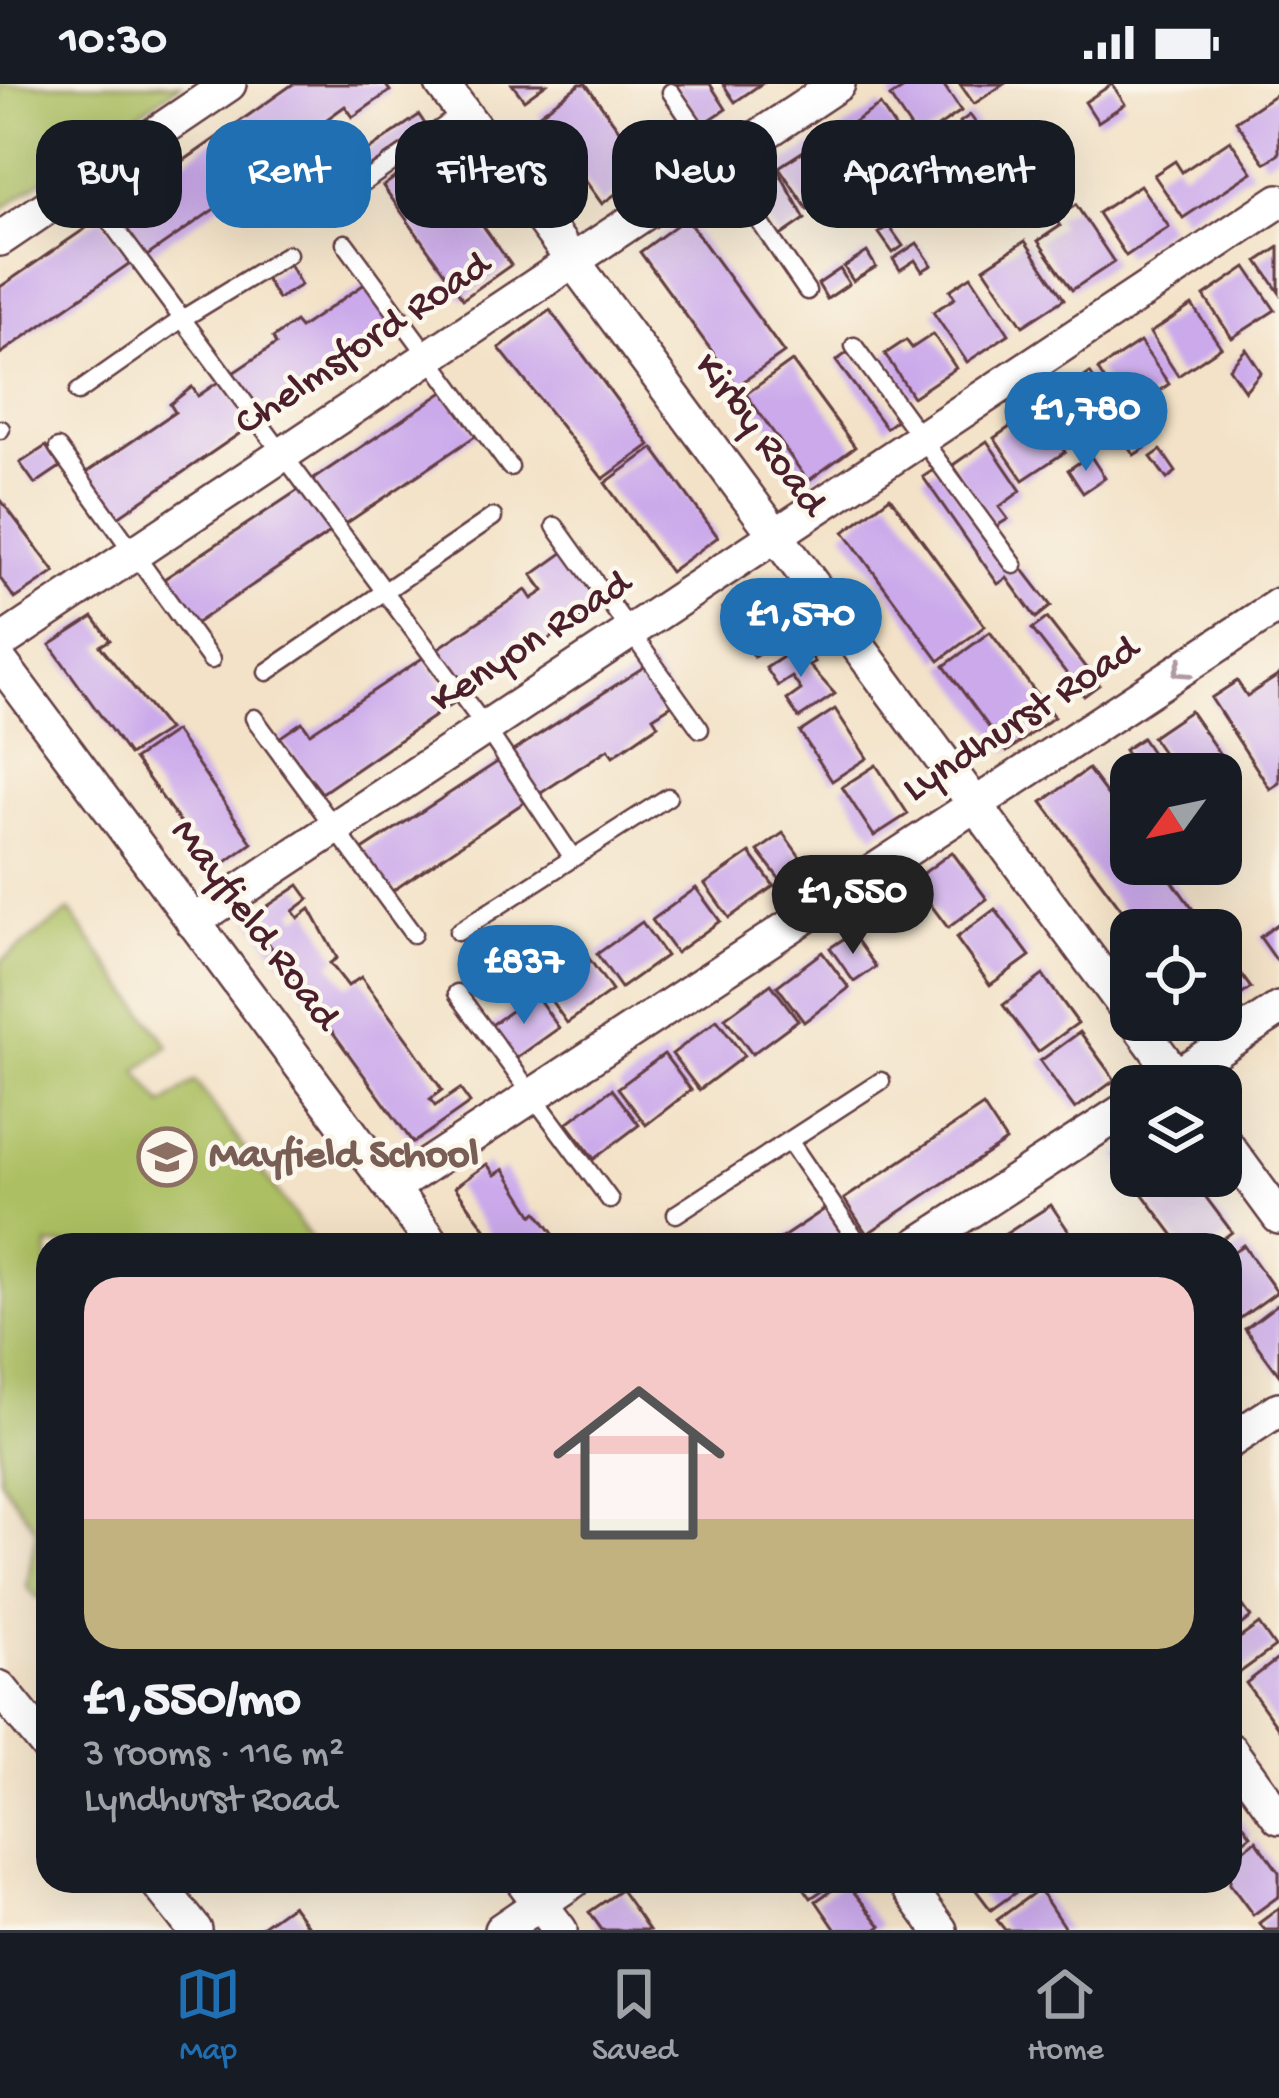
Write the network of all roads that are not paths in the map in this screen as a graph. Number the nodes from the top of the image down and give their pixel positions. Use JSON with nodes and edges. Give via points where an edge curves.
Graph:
{"nodes":[{"id":1,"x":230,"y":84,"type":"edge"},
{"id":2,"x":442,"y":84,"type":"edge"},
{"id":3,"x":838,"y":84,"type":"edge"},
{"id":4,"x":671,"y":92,"type":"dead end"},
{"id":5,"x":463,"y":113,"type":"junction"},
{"id":6,"x":178,"y":120,"type":"edge"},
{"id":7,"x":690,"y":120,"type":"edge"},
{"id":8,"x":777,"y":124,"type":"edge"},
{"id":9,"x":371,"y":177,"type":"edge"},
{"id":10,"x":1279,"y":201,"type":"edge"},
{"id":11,"x":36,"y":216,"type":"edge"},
{"id":12,"x":115,"y":228,"type":"edge"},
{"id":13,"x":618,"y":228,"type":"edge"},
{"id":14,"x":764,"y":228,"type":"edge"},
{"id":15,"x":0,"y":239,"type":"edge"},
{"id":16,"x":345,"y":243,"type":"dead end"},
{"id":17,"x":289,"y":254,"type":"dead end"},
{"id":18,"x":571,"y":259,"type":"junction"},
{"id":19,"x":807,"y":291,"type":"dead end"},
{"id":20,"x":182,"y":319,"type":"junction"},
{"id":21,"x":854,"y":346,"type":"dead end"},
{"id":22,"x":428,"y":359,"type":"junction"},
{"id":23,"x":78,"y":392,"type":"dead end"},
{"id":24,"x":923,"y":437,"type":"junction"},
{"id":25,"x":58,"y":448,"type":"dead end"},
{"id":26,"x":280,"y":458,"type":"junction"},
{"id":27,"x":510,"y":467,"type":"dead end"},
{"id":28,"x":493,"y":517,"type":"dead end"},
{"id":29,"x":555,"y":526,"type":"dead end"},
{"id":30,"x":776,"y":536,"type":"junction"},
{"id":31,"x":135,"y":554,"type":"junction"},
{"id":32,"x":1014,"y":565,"type":"dead end"},
{"id":33,"x":385,"y":591,"type":"junction"},
{"id":34,"x":1279,"y":605,"type":"edge"},
{"id":35,"x":634,"y":631,"type":"junction"},
{"id":36,"x":0,"y":644,"type":"edge"},
{"id":37,"x":212,"y":660,"type":"dead end"},
{"id":38,"x":0,"y":661,"type":"edge"},
{"id":39,"x":267,"y":672,"type":"dead end"},
{"id":40,"x":254,"y":718,"type":"dead end"},
{"id":41,"x":486,"y":728,"type":"junction"},
{"id":42,"x":700,"y":728,"type":"dead end"},
{"id":43,"x":668,"y":797,"type":"dead end"},
{"id":44,"x":976,"y":806,"type":"junction"},
{"id":45,"x":335,"y":828,"type":"junction"},
{"id":46,"x":573,"y":858,"type":"junction"},
{"id":47,"x":193,"y":922,"type":"junction"},
{"id":48,"x":458,"y":932,"type":"dead end"},
{"id":49,"x":413,"y":934,"type":"dead end"},
{"id":50,"x":1110,"y":987,"type":"edge"},
{"id":51,"x":457,"y":993,"type":"dead end"},
{"id":52,"x":1279,"y":1009,"type":"edge"},
{"id":53,"x":1200,"y":1065,"type":"edge"},
{"id":54,"x":881,"y":1081,"type":"dead end"},
{"id":55,"x":533,"y":1096,"type":"junction"},
{"id":56,"x":1110,"y":1120,"type":"edge"},
{"id":57,"x":790,"y":1142,"type":"junction"},
{"id":58,"x":1242,"y":1167,"type":"edge"},
{"id":59,"x":392,"y":1188,"type":"junction"},
{"id":60,"x":610,"y":1200,"type":"dead end"},
{"id":61,"x":676,"y":1214,"type":"dead end"},
{"id":62,"x":1279,"y":1217,"type":"edge"},
{"id":63,"x":425,"y":1233,"type":"edge"},
{"id":64,"x":852,"y":1233,"type":"edge"},
{"id":65,"x":935,"y":1233,"type":"edge"},
{"id":66,"x":1279,"y":1408,"type":"edge"},
{"id":67,"x":1242,"y":1433,"type":"edge"},
{"id":68,"x":0,"y":1688,"type":"edge"},
{"id":69,"x":36,"y":1733,"type":"edge"},
{"id":70,"x":1242,"y":1766,"type":"edge"},
{"id":71,"x":1279,"y":1816,"type":"edge"},
{"id":72,"x":166,"y":1893,"type":"edge"},
{"id":73,"x":913,"y":1893,"type":"edge"},
{"id":74,"x":541,"y":1904,"type":"edge"},
{"id":75,"x":195,"y":1930,"type":"edge"},
{"id":76,"x":501,"y":1930,"type":"edge"},
{"id":77,"x":940,"y":1930,"type":"edge"}],
"edges":[{"from":1,"to":6,"type":"street"},
{"from":2,"to":5,"type":"street","name":"Kirby Road"},
{"from":3,"to":8,"type":"street","name":"Chelmsford Road"},
{"from":4,"to":7,"type":"lane"},
{"from":5,"to":9,"type":"lane"},
{"from":5,"to":18,"type":"street","name":"Kirby Road"},
{"from":10,"to":24,"type":"street","name":"Kenyon Road"},
{"from":11,"to":15,"type":"street"},
{"from":12,"to":20,"type":"lane"},
{"from":13,"to":18,"type":"street","name":"Chelmsford Road"},
{"from":14,"to":19,"type":"lane"},
{"from":16,"to":22,"type":"lane"},
{"from":17,"to":20,"type":"lane"},
{"from":18,"to":22,"type":"street","name":"Chelmsford Road"},
{"from":18,"to":30,"type":"street","name":"Kirby Road"},
{"from":20,"to":23,"type":"lane"},
{"from":20,"to":26,"type":"lane"},
{"from":21,"to":24,"type":"lane"},
{"from":22,"to":26,"type":"street","name":"Chelmsford Road"},
{"from":22,"to":27,"type":"lane"},
{"from":24,"to":30,"type":"street","name":"Kenyon Road"},
{"from":24,"to":32,"type":"lane"},
{"from":25,"to":31,"type":"lane"},
{"from":26,"to":31,"type":"street","name":"Chelmsford Road"},
{"from":26,"to":33,"type":"lane"},
{"from":28,"to":33,"type":"lane"},
{"from":29,"to":35,"type":"lane"},
{"from":30,"to":35,"type":"street","name":"Kenyon Road"},
{"from":30,"to":44,"type":"street","name":"Kirby Road"},
{"from":31,"to":36,"type":"street","name":"Chelmsford Road"},
{"from":31,"to":37,"type":"lane"},
{"from":33,"to":39,"type":"lane"},
{"from":33,"to":41,"type":"lane"},
{"from":34,"to":44,"type":"street","name":"Lyndhurst Road","one_way":true},
{"from":35,"to":41,"type":"street","name":"Kenyon Road"},
{"from":35,"to":42,"type":"lane"},
{"from":38,"to":47,"type":"street","name":"Mayfield Road"},
{"from":40,"to":45,"type":"lane"},
{"from":41,"to":45,"type":"street","name":"Kenyon Road"},
{"from":41,"to":46,"type":"lane"},
{"from":43,"to":46,"type":"lane"},
{"from":44,"to":50,"type":"street","name":"Kirby Road"},
{"from":44,"to":55,"type":"street","name":"Lyndhurst Road"},
{"from":45,"to":47,"type":"street","name":"Kenyon Road"},
{"from":45,"to":49,"type":"lane"},
{"from":46,"to":48,"type":"lane"},
{"from":47,"to":59,"type":"street","name":"Mayfield Road"},
{"from":51,"to":55,"type":"lane"},
{"from":52,"to":53,"type":"street"},
{"from":54,"to":57,"type":"lane"},
{"from":55,"to":59,"type":"street","name":"Lyndhurst Road"},
{"from":55,"to":60,"type":"lane"},
{"from":56,"to":65,"type":"street"},
{"from":57,"to":61,"type":"lane"},
{"from":57,"to":64,"type":"lane"},
{"from":58,"to":62,"type":"street"},
{"from":59,"to":63,"type":"street","name":"Mayfield Road"},
{"from":66,"to":67,"type":"street"},
{"from":68,"to":69,"type":"street"},
{"from":70,"to":71,"type":"street"},
{"from":72,"to":75,"type":"street"},
{"from":73,"to":77,"type":"street"},
{"from":74,"to":76,"type":"street"}]}
